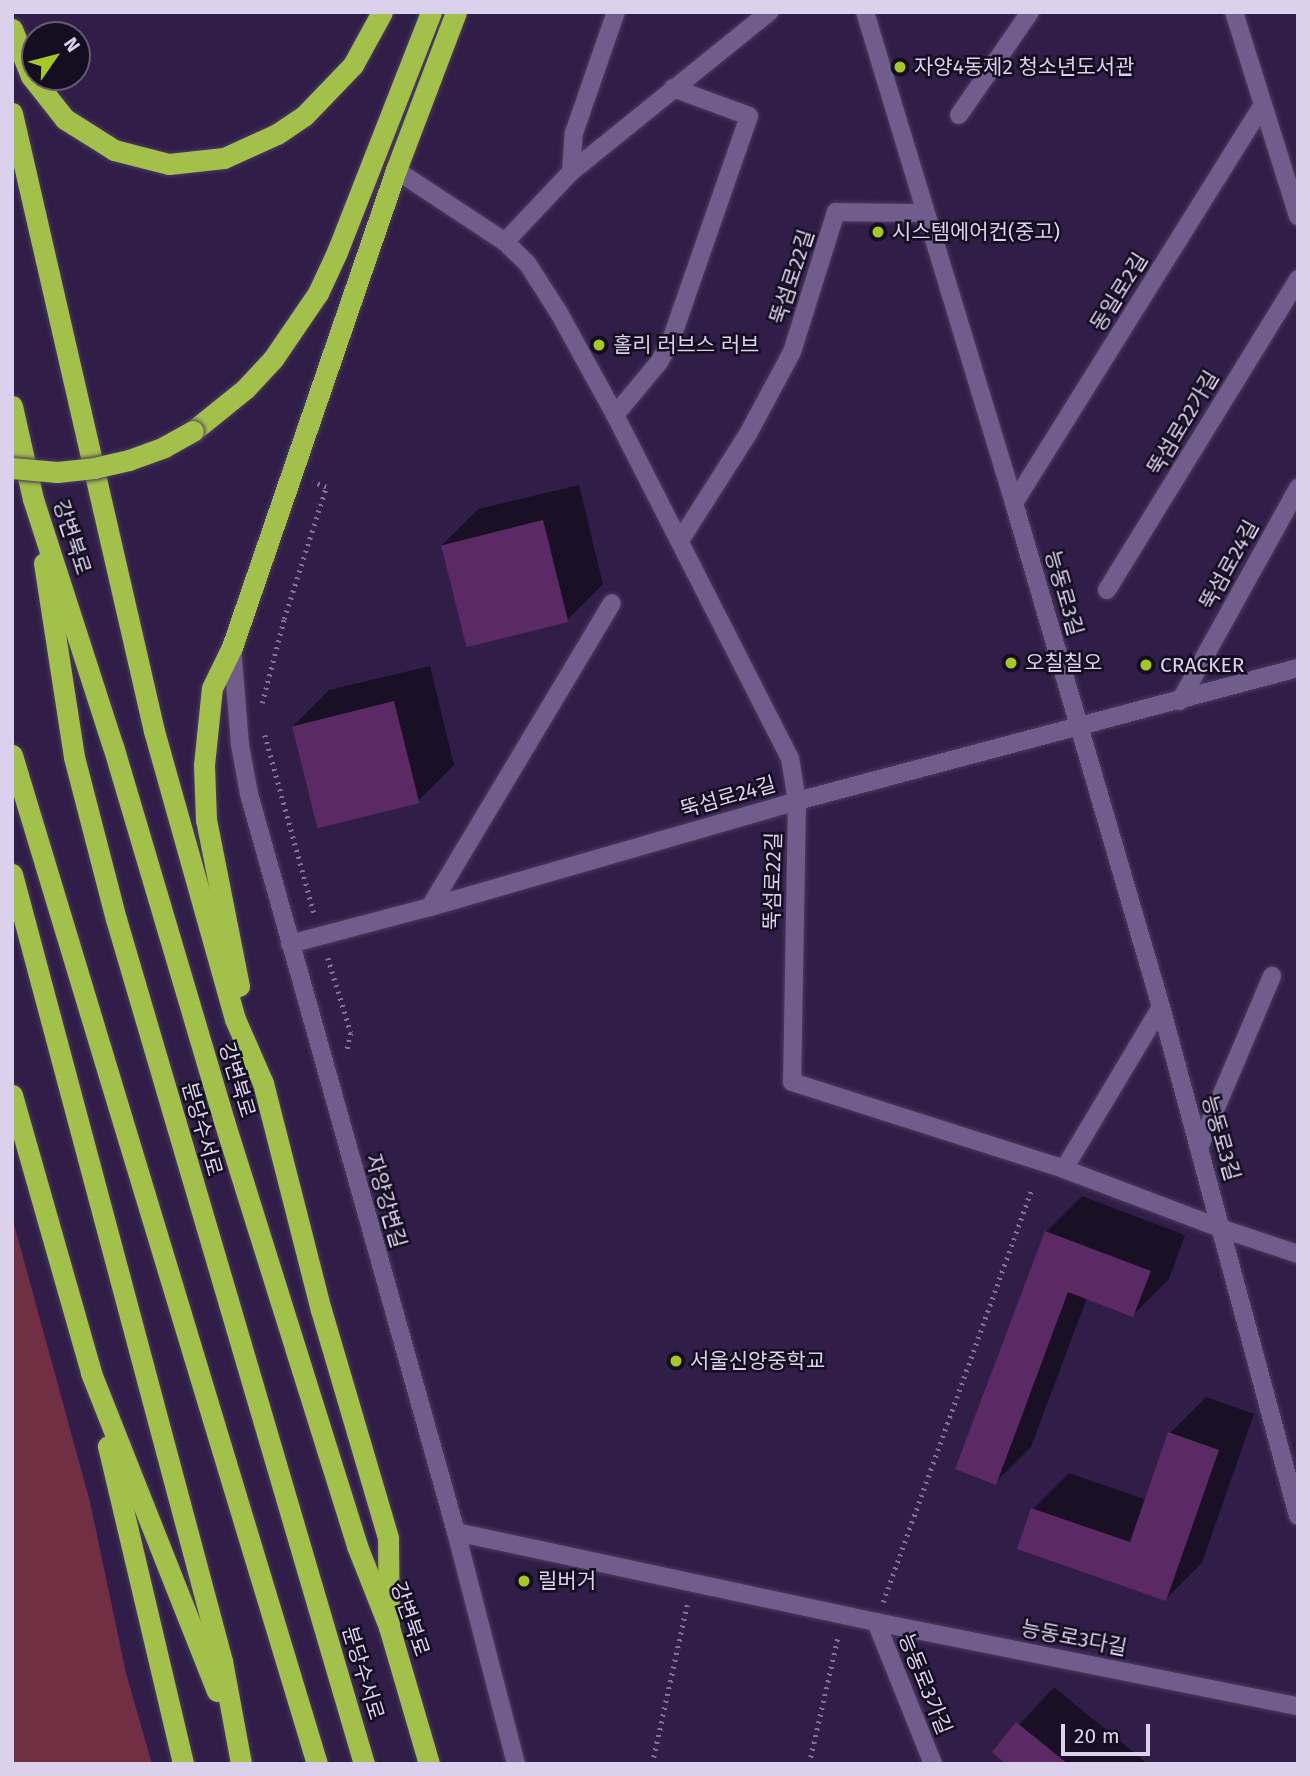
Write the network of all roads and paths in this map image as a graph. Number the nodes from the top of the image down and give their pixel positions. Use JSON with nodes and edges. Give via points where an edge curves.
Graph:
{"nodes":[{"id":1,"x":382,"y":12,"type":"edge"},
{"id":2,"x":431,"y":12,"type":"edge"},
{"id":3,"x":456,"y":12,"type":"edge"},
{"id":4,"x":616,"y":12,"type":"edge"},
{"id":5,"x":769,"y":12,"type":"edge"},
{"id":6,"x":865,"y":12,"type":"edge"},
{"id":7,"x":1030,"y":12,"type":"edge"},
{"id":8,"x":1234,"y":12,"type":"edge"},
{"id":9,"x":12,"y":29,"type":"edge"},
{"id":10,"x":673,"y":88,"type":"junction"},
{"id":11,"x":1264,"y":105,"type":"junction"},
{"id":12,"x":12,"y":113,"type":"edge"},
{"id":13,"x":959,"y":115,"type":"dead end"},
{"id":14,"x":396,"y":170,"type":"junction"},
{"id":15,"x":570,"y":172,"type":"junction"},
{"id":16,"x":924,"y":213,"type":"junction"},
{"id":17,"x":1298,"y":216,"type":"edge"},
{"id":18,"x":505,"y":242,"type":"junction"},
{"id":19,"x":1298,"y":279,"type":"edge"},
{"id":20,"x":12,"y":406,"type":"edge"},
{"id":21,"x":615,"y":415,"type":"junction"},
{"id":22,"x":12,"y":468,"type":"edge"},
{"id":23,"x":309,"y":480,"type":"dead end"},
{"id":24,"x":1298,"y":488,"type":"edge"},
{"id":25,"x":33,"y":499,"type":"junction"},
{"id":26,"x":1014,"y":503,"type":"junction"},
{"id":27,"x":681,"y":539,"type":"junction"},
{"id":28,"x":1107,"y":590,"type":"dead end"},
{"id":29,"x":612,"y":603,"type":"dead end"},
{"id":30,"x":232,"y":647,"type":"junction"},
{"id":31,"x":1298,"y":668,"type":"edge"},
{"id":32,"x":1180,"y":701,"type":"junction"},
{"id":33,"x":259,"y":713,"type":"dead end"},
{"id":34,"x":1079,"y":724,"type":"junction"},
{"id":35,"x":263,"y":726,"type":"dead end"},
{"id":36,"x":12,"y":755,"type":"edge"},
{"id":37,"x":797,"y":801,"type":"junction"},
{"id":38,"x":12,"y":874,"type":"edge"},
{"id":39,"x":430,"y":907,"type":"junction"},
{"id":40,"x":321,"y":935,"type":"junction"},
{"id":41,"x":290,"y":944,"type":"junction"},
{"id":42,"x":1272,"y":976,"type":"dead end"},
{"id":43,"x":1161,"y":1007,"type":"junction"},
{"id":44,"x":345,"y":1058,"type":"dead end"},
{"id":45,"x":263,"y":1083,"type":"junction"},
{"id":46,"x":12,"y":1095,"type":"edge"},
{"id":47,"x":1199,"y":1148,"type":"junction"},
{"id":48,"x":1064,"y":1169,"type":"junction"},
{"id":49,"x":1032,"y":1188,"type":"dead end"},
{"id":50,"x":1223,"y":1229,"type":"junction"},
{"id":51,"x":1298,"y":1254,"type":"edge"},
{"id":52,"x":91,"y":1373,"type":"junction"},
{"id":53,"x":1298,"y":1516,"type":"edge"},
{"id":54,"x":456,"y":1532,"type":"junction"},
{"id":55,"x":693,"y":1581,"type":"junction"},
{"id":56,"x":842,"y":1615,"type":"junction"},
{"id":57,"x":876,"y":1622,"type":"junction"},
{"id":58,"x":389,"y":1627,"type":"junction"},
{"id":59,"x":1298,"y":1706,"type":"edge"},
{"id":60,"x":232,"y":1729,"type":"junction"},
{"id":61,"x":183,"y":1764,"type":"edge"},
{"id":62,"x":241,"y":1764,"type":"edge"},
{"id":63,"x":317,"y":1764,"type":"edge"},
{"id":64,"x":364,"y":1764,"type":"edge"},
{"id":65,"x":429,"y":1764,"type":"edge"},
{"id":66,"x":516,"y":1764,"type":"edge"},
{"id":67,"x":652,"y":1764,"type":"edge"},
{"id":68,"x":809,"y":1764,"type":"edge"},
{"id":69,"x":933,"y":1764,"type":"edge"}],
"edges":[{"from":1,"to":9,"type":"highway","via":[[353,65],[304,116],[224,158],[178,163],[140,159],[114,150],[65,119],[32,76]]},
{"from":2,"to":22,"type":"highway","bridge":true,"via":[[337,252],[318,293],[273,359],[245,389],[193,431],[164,447],[94,468]]},
{"from":3,"to":14,"type":"highway"},
{"from":4,"to":15,"type":"street","via":[[574,134]]},
{"from":5,"to":10,"type":"street"},
{"from":6,"to":16,"type":"street","name":"능동로3길"},
{"from":7,"to":13,"type":"street"},
{"from":8,"to":11,"type":"street"},
{"from":10,"to":15,"type":"street"},
{"from":10,"to":21,"type":"street","via":[[749,116],[670,343]]},
{"from":11,"to":17,"type":"street"},
{"from":11,"to":26,"type":"street","name":"동일로2길"},
{"from":12,"to":45,"type":"highway","via":[[154,731],[235,1019]]},
{"from":14,"to":18,"type":"street","name":"뚝섬로22길"},
{"from":14,"to":30,"type":"highway"},
{"from":15,"to":18,"type":"street"},
{"from":16,"to":26,"type":"street","name":"능동로3길"},
{"from":16,"to":27,"type":"street","name":"뚝섬로22길","via":[[836,212],[792,352],[748,434]]},
{"from":18,"to":21,"type":"street","name":"뚝섬로22길","via":[[527,262]]},
{"from":19,"to":28,"type":"street","name":"뚝섬로22가길"},
{"from":20,"to":25,"type":"highway","name":"강변북로"},
{"from":21,"to":27,"type":"street","name":"뚝섬로22길"},
{"from":23,"to":33,"type":"path","via":[[326,487]]},
{"from":24,"to":32,"type":"street","name":"뚝섬로24길"},
{"from":25,"to":58,"type":"highway","name":"강변북로","via":[[345,1506]]},
{"from":25,"to":64,"type":"highway","name":"분당수서로","via":[[74,757],[88,811],[164,1090]]},
{"from":26,"to":34,"type":"street","name":"능동로3길"},
{"from":27,"to":37,"type":"street","name":"뚝섬로22길","via":[[790,758]]},
{"from":29,"to":39,"type":"street"},
{"from":30,"to":41,"type":"street","name":"자양강변길","via":[[249,793]]},
{"from":30,"to":45,"type":"highway","via":[[212,688],[204,765],[206,820],[227,934]]},
{"from":31,"to":32,"type":"street","name":"뚝섬로24길"},
{"from":32,"to":34,"type":"street","name":"뚝섬로24길"},
{"from":34,"to":37,"type":"street","name":"뚝섬로24길"},
{"from":34,"to":43,"type":"street","name":"능동로3길"},
{"from":35,"to":40,"type":"path"},
{"from":36,"to":63,"type":"highway"},
{"from":37,"to":39,"type":"street","name":"뚝섬로24길"},
{"from":37,"to":48,"type":"street","name":"뚝섬로22길","via":[[792,1082]]},
{"from":38,"to":60,"type":"highway","via":[[222,1661]]},
{"from":39,"to":40,"type":"street","name":"뚝섬로24길"},
{"from":40,"to":41,"type":"street","name":"뚝섬로24길"},
{"from":40,"to":44,"type":"path","via":[[351,1034]]},
{"from":41,"to":54,"type":"street","name":"자양강변길"},
{"from":42,"to":47,"type":"street"},
{"from":43,"to":47,"type":"street","name":"능동로3길"},
{"from":43,"to":48,"type":"street"},
{"from":45,"to":58,"type":"highway","via":[[321,1310],[388,1538]]},
{"from":46,"to":52,"type":"highway"},
{"from":47,"to":50,"type":"street","name":"능동로3길"},
{"from":48,"to":50,"type":"street"},
{"from":49,"to":57,"type":"path"},
{"from":50,"to":51,"type":"street"},
{"from":50,"to":53,"type":"street","name":"능동로3길"},
{"from":52,"to":60,"type":"highway"},
{"from":52,"to":61,"type":"highway"},
{"from":54,"to":55,"type":"street","name":"능동로3다길"},
{"from":54,"to":66,"type":"street","name":"자양강변길"},
{"from":55,"to":56,"type":"street","name":"능동로3다길"},
{"from":55,"to":67,"type":"path"},
{"from":56,"to":57,"type":"street","name":"능동로3다길"},
{"from":56,"to":68,"type":"path"},
{"from":57,"to":59,"type":"street","name":"능동로3다길"},
{"from":57,"to":69,"type":"street","name":"능동로3가길"},
{"from":58,"to":65,"type":"highway","name":"강변북로"},
{"from":60,"to":62,"type":"highway"}]}
